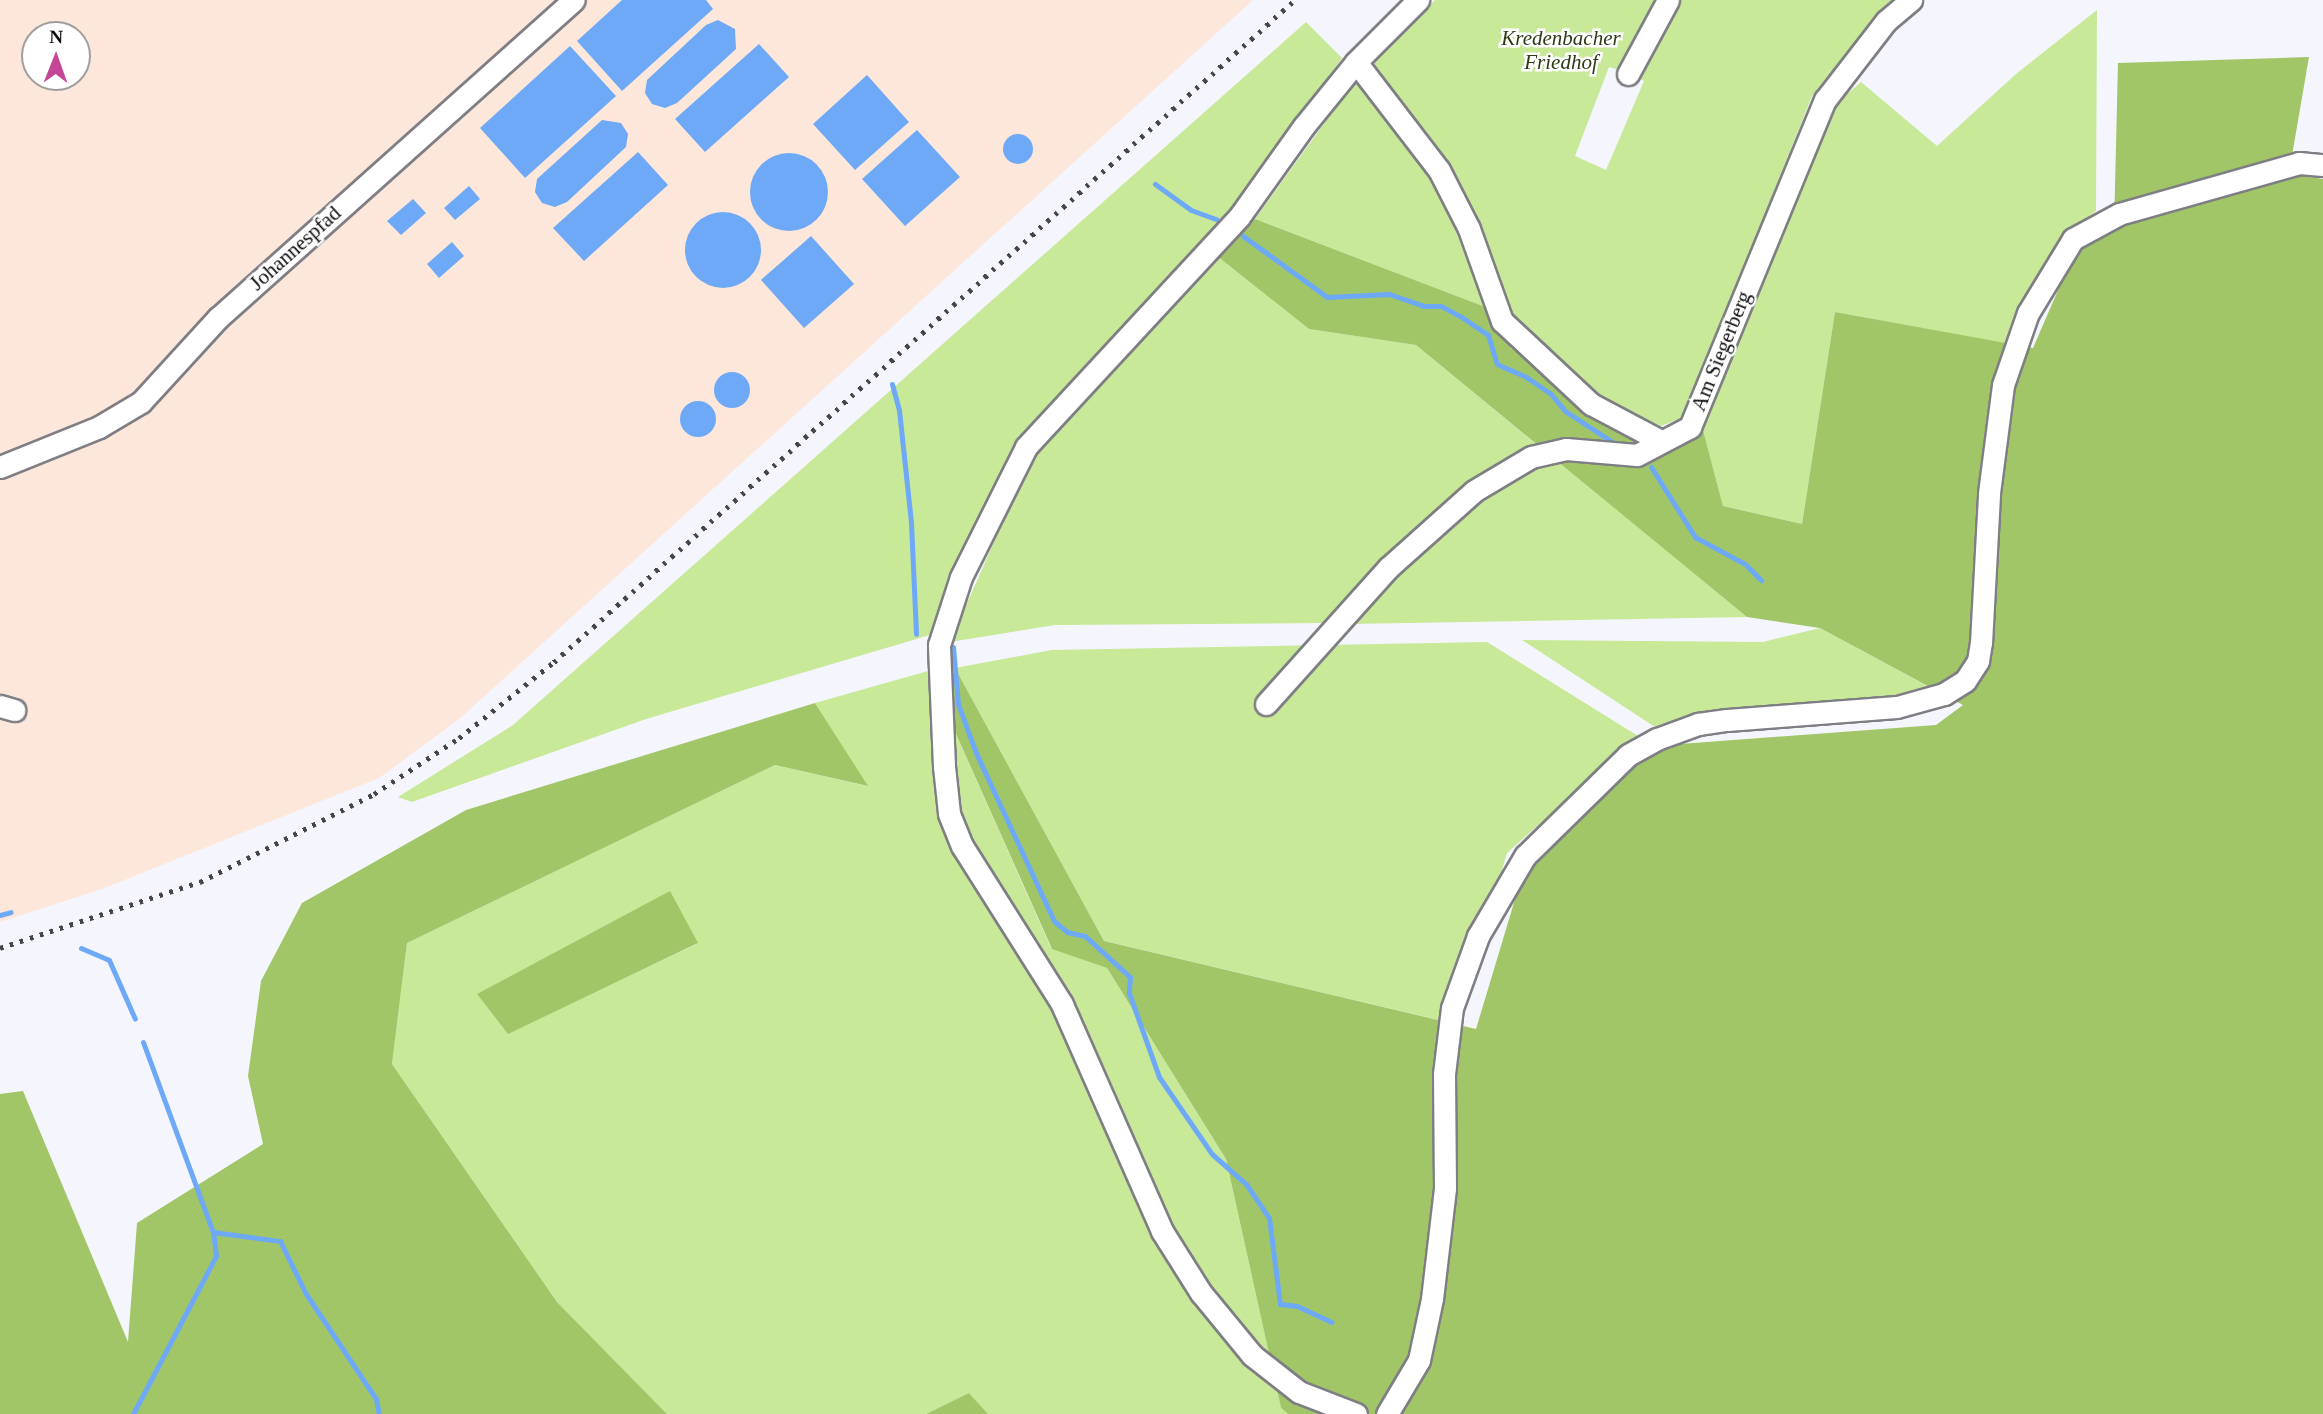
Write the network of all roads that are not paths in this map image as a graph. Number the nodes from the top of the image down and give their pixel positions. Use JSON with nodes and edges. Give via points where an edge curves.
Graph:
{"nodes":[{"id":1,"x":574,"y":0,"type":"edge"},
{"id":2,"x":1418,"y":0,"type":"edge"},
{"id":3,"x":1668,"y":0,"type":"edge"},
{"id":4,"x":1911,"y":0,"type":"edge"},
{"id":5,"x":1356,"y":62,"type":"junction"},
{"id":6,"x":1628,"y":74,"type":"dead end"},
{"id":7,"x":2323,"y":165,"type":"edge"},
{"id":8,"x":1661,"y":441,"type":"junction"},
{"id":9,"x":0,"y":467,"type":"edge"},
{"id":10,"x":1266,"y":705,"type":"dead end"},
{"id":11,"x":1356,"y":1414,"type":"edge"},
{"id":12,"x":1387,"y":1414,"type":"edge"}],
"edges":[{"from":1,"to":9,"type":"street","name":"Johannespfad","via":[[218,318],[141,402],[99,426]]},
{"from":2,"to":5,"type":"street"},
{"from":3,"to":6,"type":"street"},
{"from":4,"to":8,"type":"street","name":"Am Siegerberg","via":[[1886,21],[1825,100],[1690,427]]},
{"from":5,"to":8,"type":"street","via":[[1439,170],[1469,229],[1502,321],[1591,404]]},
{"from":5,"to":11,"type":"street","via":[[1239,217],[1026,447],[961,577],[939,645],[949,813],[962,846],[1062,1004],[1162,1231],[1201,1293],[1252,1355],[1299,1392]]},
{"from":7,"to":12,"type":"street","via":[[2299,163],[2119,214],[2073,239],[2028,313],[2003,385],[1989,493],[1981,643],[1978,661],[1965,681],[1944,694],[1897,707],[1727,720],[1698,724],[1657,739],[1628,755],[1525,856],[1478,936],[1451,1008],[1444,1074],[1445,1188],[1432,1299],[1419,1360]]},
{"from":8,"to":10,"type":"street","name":"Am Siegerberg","via":[[1637,455],[1566,449],[1531,457],[1474,491],[1388,568]]}]}
